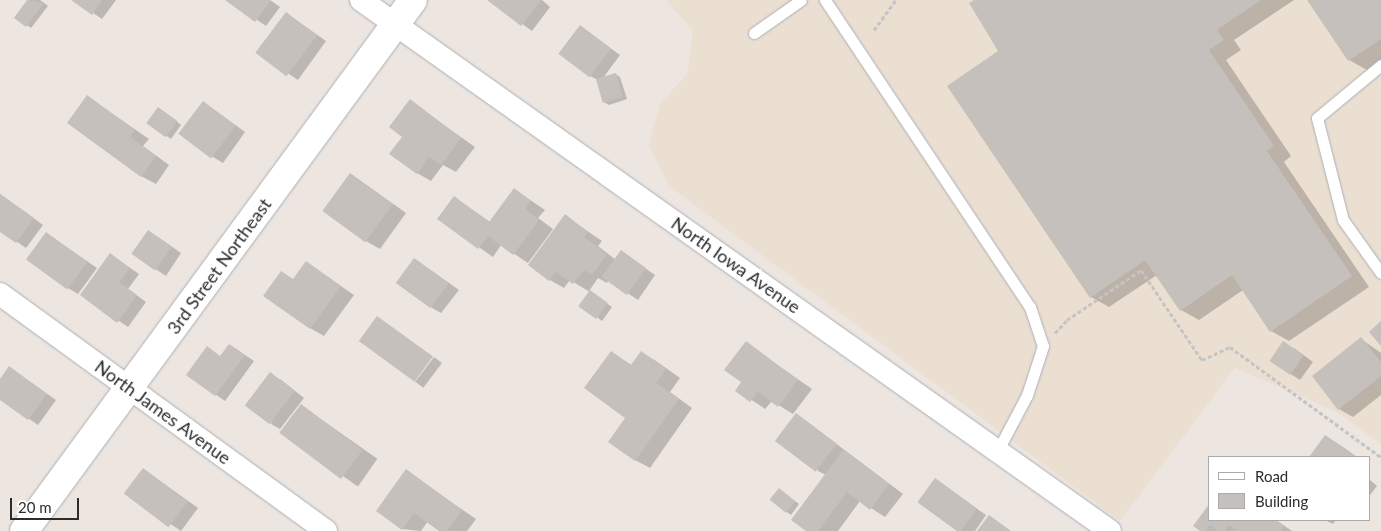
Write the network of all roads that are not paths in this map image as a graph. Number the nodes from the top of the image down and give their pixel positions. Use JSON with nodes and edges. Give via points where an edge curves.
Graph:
{"nodes":[{"id":1,"x":361,"y":0,"type":"edge"},
{"id":2,"x":413,"y":0,"type":"edge"},
{"id":3,"x":801,"y":0,"type":"edge"},
{"id":4,"x":825,"y":0,"type":"edge"},
{"id":5,"x":395,"y":25,"type":"junction"},
{"id":6,"x":754,"y":33,"type":"dead end"},
{"id":7,"x":1381,"y":65,"type":"edge"},
{"id":8,"x":1381,"y":273,"type":"edge"},
{"id":9,"x":0,"y":294,"type":"edge"},
{"id":10,"x":130,"y":388,"type":"junction"},
{"id":11,"x":998,"y":450,"type":"junction"},
{"id":12,"x":24,"y":531,"type":"edge"},
{"id":13,"x":326,"y":531,"type":"edge"},
{"id":14,"x":1110,"y":531,"type":"edge"}],
"edges":[{"from":1,"to":5,"type":"street","name":"North Iowa Avenue"},
{"from":2,"to":5,"type":"street","name":"3rd Street Northeast"},
{"from":3,"to":6,"type":"lane"},
{"from":4,"to":11,"type":"lane","via":[[1030,307],[1043,346],[1027,395]]},
{"from":5,"to":10,"type":"street","name":"3rd Street Northeast"},
{"from":5,"to":11,"type":"street","name":"North Iowa Avenue"},
{"from":7,"to":8,"type":"lane","via":[[1317,118],[1343,220]]},
{"from":9,"to":10,"type":"street","name":"North James Avenue"},
{"from":10,"to":12,"type":"street","name":"3rd Street Northeast"},
{"from":10,"to":13,"type":"street","name":"North James Avenue"},
{"from":11,"to":14,"type":"street","name":"North Iowa Avenue"}]}
